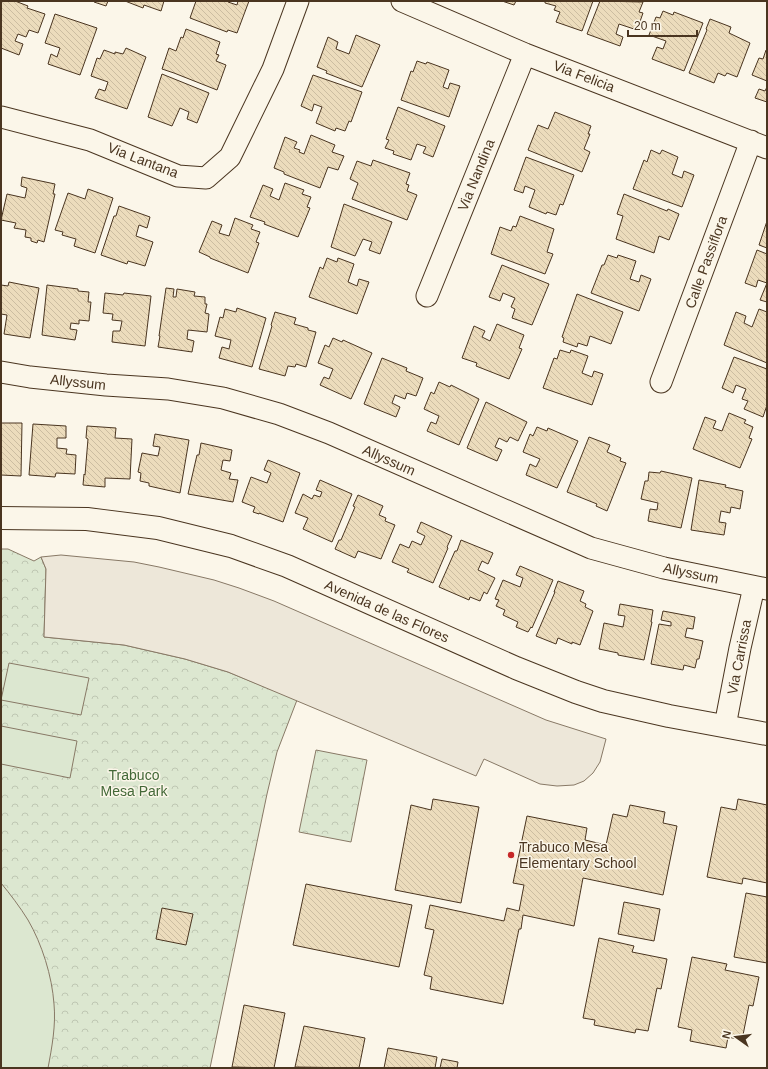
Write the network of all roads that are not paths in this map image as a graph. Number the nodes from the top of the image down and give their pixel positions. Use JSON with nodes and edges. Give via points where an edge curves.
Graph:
{"nodes":[{"id":1,"x":298,"y":1,"type":"edge"},
{"id":2,"x":402,"y":1,"type":"edge"},
{"id":3,"x":525,"y":54,"type":"junction"},
{"id":4,"x":1,"y":116,"type":"edge"},
{"id":5,"x":759,"y":144,"type":"edge"},
{"id":6,"x":427,"y":296,"type":"dead end"},
{"id":7,"x":1,"y":372,"type":"edge"},
{"id":8,"x":661,"y":382,"type":"dead end"},
{"id":9,"x":1,"y":518,"type":"edge"},
{"id":10,"x":761,"y":588,"type":"edge"},
{"id":11,"x":726,"y":726,"type":"junction"},
{"id":12,"x":767,"y":734,"type":"edge"}],
"edges":[{"from":1,"to":4,"type":"street","name":"Via Lantana","via":[[273,69],[230,157],[206,178],[178,176],[90,140]]},
{"from":2,"to":3,"type":"street","name":"Via Felicia"},
{"from":3,"to":5,"type":"street","name":"Via Felicia"},
{"from":3,"to":6,"type":"street","name":"Via Nandina"},
{"from":5,"to":8,"type":"street","name":"Calle Passiflora"},
{"from":7,"to":10,"type":"street","name":"Allyssum","via":[[98,384],[168,389],[223,398],[279,414],[328,433],[591,548],[664,568]]},
{"from":9,"to":11,"type":"street","name":"Avenida de las Flores","via":[[87,519],[158,528],[231,546],[288,566],[516,668],[576,692],[602,701]]},
{"from":10,"to":11,"type":"street","name":"Via Carrissa","via":[[740,648]]},
{"from":11,"to":12,"type":"street","name":"Avenida de las Flores"}]}
